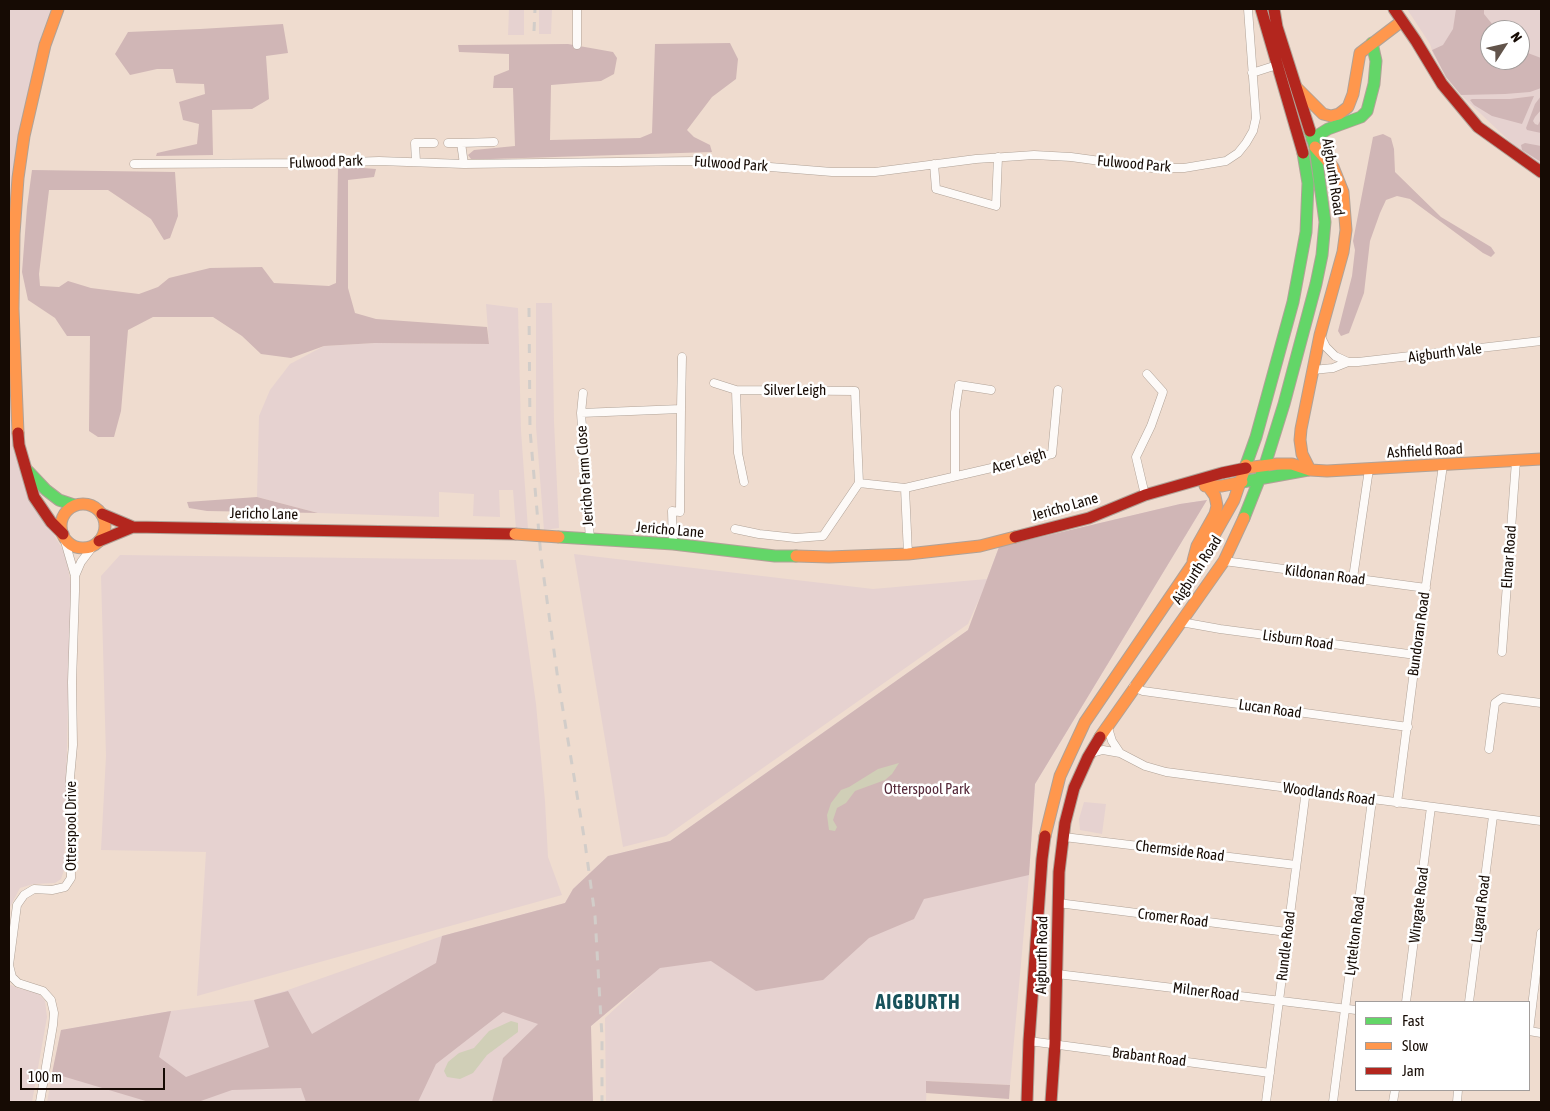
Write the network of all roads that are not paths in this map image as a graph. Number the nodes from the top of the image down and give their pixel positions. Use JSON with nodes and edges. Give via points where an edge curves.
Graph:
{"nodes":[{"id":1,"x":58,"y":9,"type":"edge"},
{"id":2,"x":577,"y":9,"type":"edge"},
{"id":3,"x":1248,"y":9,"type":"edge"},
{"id":4,"x":1261,"y":9,"type":"edge"},
{"id":5,"x":1274,"y":9,"type":"edge"},
{"id":6,"x":1394,"y":9,"type":"edge"},
{"id":7,"x":1402,"y":21,"type":"junction"},
{"id":8,"x":1372,"y":43,"type":"junction"},
{"id":9,"x":577,"y":45,"type":"dead end"},
{"id":10,"x":1277,"y":65,"type":"junction"},
{"id":11,"x":1252,"y":73,"type":"junction"},
{"id":12,"x":1297,"y":88,"type":"junction"},
{"id":13,"x":494,"y":142,"type":"dead end"},
{"id":14,"x":448,"y":143,"type":"dead end"},
{"id":15,"x":461,"y":143,"type":"junction"},
{"id":16,"x":1313,"y":143,"type":"junction"},
{"id":17,"x":434,"y":144,"type":"dead end"},
{"id":18,"x":998,"y":157,"type":"junction"},
{"id":19,"x":416,"y":162,"type":"junction"},
{"id":20,"x":134,"y":164,"type":"dead end"},
{"id":21,"x":464,"y":164,"type":"junction"},
{"id":22,"x":934,"y":164,"type":"junction"},
{"id":23,"x":1541,"y":172,"type":"edge"},
{"id":24,"x":1320,"y":335,"type":"junction"},
{"id":25,"x":1541,"y":340,"type":"edge"},
{"id":26,"x":682,"y":357,"type":"dead end"},
{"id":27,"x":1348,"y":362,"type":"junction"},
{"id":28,"x":1313,"y":370,"type":"junction"},
{"id":29,"x":1147,"y":374,"type":"dead end"},
{"id":30,"x":714,"y":383,"type":"dead end"},
{"id":31,"x":736,"y":390,"type":"junction"},
{"id":32,"x":991,"y":390,"type":"dead end"},
{"id":33,"x":1058,"y":390,"type":"dead end"},
{"id":34,"x":583,"y":393,"type":"dead end"},
{"id":35,"x":680,"y":409,"type":"junction"},
{"id":36,"x":581,"y":413,"type":"junction"},
{"id":37,"x":1541,"y":459,"type":"edge"},
{"id":38,"x":1516,"y":461,"type":"junction"},
{"id":39,"x":1265,"y":466,"type":"junction"},
{"id":40,"x":1443,"y":466,"type":"junction"},
{"id":41,"x":26,"y":468,"type":"junction"},
{"id":42,"x":1246,"y":468,"type":"junction"},
{"id":43,"x":1369,"y":469,"type":"junction"},
{"id":44,"x":1310,"y":470,"type":"junction"},
{"id":45,"x":955,"y":476,"type":"junction"},
{"id":46,"x":1260,"y":477,"type":"junction"},
{"id":47,"x":744,"y":482,"type":"dead end"},
{"id":48,"x":1194,"y":482,"type":"junction"},
{"id":49,"x":1242,"y":482,"type":"junction"},
{"id":50,"x":859,"y":483,"type":"junction"},
{"id":51,"x":1208,"y":486,"type":"junction"},
{"id":52,"x":905,"y":488,"type":"junction"},
{"id":53,"x":1144,"y":495,"type":"junction"},
{"id":54,"x":74,"y":505,"type":"junction"},
{"id":55,"x":102,"y":514,"type":"junction"},
{"id":56,"x":133,"y":527,"type":"junction"},
{"id":57,"x":735,"y":529,"type":"dead end"},
{"id":58,"x":63,"y":536,"type":"junction"},
{"id":59,"x":590,"y":539,"type":"junction"},
{"id":60,"x":96,"y":543,"type":"junction"},
{"id":61,"x":673,"y":544,"type":"junction"},
{"id":62,"x":908,"y":554,"type":"junction"},
{"id":63,"x":1224,"y":561,"type":"junction"},
{"id":64,"x":1192,"y":565,"type":"junction"},
{"id":65,"x":75,"y":576,"type":"junction"},
{"id":66,"x":1354,"y":578,"type":"junction"},
{"id":67,"x":1426,"y":588,"type":"junction"},
{"id":68,"x":1181,"y":622,"type":"junction"},
{"id":69,"x":1502,"y":652,"type":"dead end"},
{"id":70,"x":1416,"y":655,"type":"junction"},
{"id":71,"x":1133,"y":687,"type":"junction"},
{"id":72,"x":1541,"y":703,"type":"edge"},
{"id":73,"x":1108,"y":723,"type":"junction"},
{"id":74,"x":1408,"y":727,"type":"junction"},
{"id":75,"x":1489,"y":749,"type":"dead end"},
{"id":76,"x":1120,"y":753,"type":"junction"},
{"id":77,"x":1088,"y":757,"type":"junction"},
{"id":78,"x":1306,"y":790,"type":"junction"},
{"id":79,"x":1372,"y":800,"type":"junction"},
{"id":80,"x":1397,"y":803,"type":"junction"},
{"id":81,"x":1431,"y":807,"type":"junction"},
{"id":82,"x":1493,"y":816,"type":"junction"},
{"id":83,"x":1541,"y":821,"type":"edge"},
{"id":84,"x":1064,"y":837,"type":"junction"},
{"id":85,"x":1296,"y":865,"type":"junction"},
{"id":86,"x":1058,"y":904,"type":"junction"},
{"id":87,"x":1288,"y":932,"type":"junction"},
{"id":88,"x":1541,"y":933,"type":"edge"},
{"id":89,"x":1057,"y":974,"type":"junction"},
{"id":90,"x":1278,"y":1001,"type":"junction"},
{"id":91,"x":1406,"y":1001,"type":"edge"},
{"id":92,"x":1469,"y":1001,"type":"edge"},
{"id":93,"x":1345,"y":1008,"type":"junction"},
{"id":94,"x":1355,"y":1010,"type":"edge"},
{"id":95,"x":1530,"y":1023,"type":"edge"},
{"id":96,"x":1029,"y":1041,"type":"junction"},
{"id":97,"x":1055,"y":1044,"type":"junction"},
{"id":98,"x":1270,"y":1073,"type":"junction"},
{"id":99,"x":40,"y":1102,"type":"edge"},
{"id":100,"x":1027,"y":1102,"type":"edge"},
{"id":101,"x":1051,"y":1102,"type":"edge"},
{"id":102,"x":1266,"y":1102,"type":"edge"},
{"id":103,"x":1333,"y":1102,"type":"edge"}],
"edges":[{"from":1,"to":41,"type":"main road","via":[[33,91],[16,197],[13,300],[16,418]]},
{"from":2,"to":9,"type":"street"},
{"from":3,"to":11,"type":"street","name":"Fulwood Park"},
{"from":4,"to":10,"type":"main road","name":"Aigburth Road"},
{"from":5,"to":12,"type":"main road","name":"Aigburth Road"},
{"from":6,"to":7,"type":"main road"},
{"from":7,"to":8,"type":"main road"},
{"from":7,"to":23,"type":"main road","via":[[1442,84],[1478,127]]},
{"from":8,"to":12,"type":"main road","via":[[1360,53],[1354,94],[1348,107],[1339,114],[1323,114]]},
{"from":8,"to":16,"type":"main road","via":[[1376,61],[1372,100],[1367,111],[1361,117],[1328,129]]},
{"from":10,"to":11,"type":"street"},
{"from":10,"to":42,"type":"main road","name":"Aigburth Road","via":[[1304,155],[1308,209],[1293,302]]},
{"from":11,"to":18,"type":"street","name":"Fulwood Park","via":[[1256,118],[1253,131],[1238,153],[1226,161],[1184,168],[1152,168],[1070,157]]},
{"from":12,"to":16,"type":"main road","name":"Aigburth Road"},
{"from":13,"to":15,"type":"street"},
{"from":14,"to":15,"type":"street"},
{"from":15,"to":21,"type":"street"},
{"from":16,"to":24,"type":"main road","via":[[1334,167],[1343,192],[1346,230]]},
{"from":16,"to":39,"type":"main road","name":"Aigburth Road","via":[[1325,222],[1322,255],[1306,328]]},
{"from":17,"to":19,"type":"street","via":[[415,143]]},
{"from":18,"to":22,"type":"street","name":"Fulwood Park"},
{"from":18,"to":22,"type":"street","via":[[996,206],[936,190]]},
{"from":19,"to":20,"type":"street","name":"Fulwood Park"},
{"from":19,"to":21,"type":"street","name":"Fulwood Park"},
{"from":21,"to":22,"type":"street","name":"Fulwood Park","via":[[696,161],[832,172],[875,172]]},
{"from":24,"to":27,"type":"street","via":[[1330,352]]},
{"from":24,"to":28,"type":"main road"},
{"from":25,"to":27,"type":"street","name":"Aigburth Vale","via":[[1388,360]]},
{"from":26,"to":35,"type":"street"},
{"from":27,"to":28,"type":"street","name":"Aigburth Vale","via":[[1333,368]]},
{"from":28,"to":44,"type":"main road","via":[[1300,440],[1302,454]]},
{"from":29,"to":53,"type":"street","via":[[1163,392],[1136,457]]},
{"from":30,"to":31,"type":"street"},
{"from":31,"to":47,"type":"street","via":[[738,453]]},
{"from":31,"to":50,"type":"street","name":"Silver Leigh","via":[[855,391]]},
{"from":32,"to":45,"type":"street","via":[[959,386],[955,412]]},
{"from":33,"to":45,"type":"street","name":"Acer Leigh","via":[[1052,454]]},
{"from":34,"to":36,"type":"street","name":"Jericho Farm Close"},
{"from":35,"to":36,"type":"street","name":"Jericho Farm Close"},
{"from":35,"to":61,"type":"street","via":[[672,511]]},
{"from":36,"to":59,"type":"street","name":"Jericho Farm Close"},
{"from":37,"to":38,"type":"main road","name":"Ashfield Road"},
{"from":38,"to":40,"type":"main road","name":"Ashfield Road"},
{"from":38,"to":69,"type":"street","name":"Elmar Road"},
{"from":39,"to":42,"type":"main road","name":"Ashfield Road"},
{"from":39,"to":44,"type":"main road","name":"Ashfield Road","via":[[1292,464]]},
{"from":39,"to":46,"type":"main road","name":"Aigburth Road"},
{"from":40,"to":43,"type":"main road","name":"Ashfield Road"},
{"from":40,"to":67,"type":"street","name":"Bundoran Road"},
{"from":41,"to":54,"type":"main road","via":[[46,490],[59,500]]},
{"from":41,"to":58,"type":"main road","via":[[34,497]]},
{"from":42,"to":46,"type":"main road"},
{"from":42,"to":48,"type":"main road","name":"Jericho Lane"},
{"from":42,"to":49,"type":"main road","name":"Aigburth Road"},
{"from":43,"to":44,"type":"main road","name":"Ashfield Road"},
{"from":43,"to":66,"type":"street"},
{"from":44,"to":46,"type":"main road","name":"Ashfield Road"},
{"from":45,"to":52,"type":"street","name":"Acer Leigh"},
{"from":46,"to":49,"type":"main road"},
{"from":46,"to":63,"type":"main road","name":"Aigburth Road"},
{"from":48,"to":51,"type":"main road"},
{"from":48,"to":53,"type":"main road","name":"Jericho Lane"},
{"from":49,"to":51,"type":"main road"},
{"from":49,"to":64,"type":"main road","name":"Aigburth Road","via":[[1212,539]]},
{"from":50,"to":52,"type":"street"},
{"from":50,"to":57,"type":"street","via":[[823,536],[796,538]]},
{"from":51,"to":64,"type":"main road","via":[[1217,506],[1197,546]]},
{"from":52,"to":62,"type":"street"},
{"from":53,"to":62,"type":"main road","name":"Jericho Lane","via":[[1089,518],[980,546]]},
{"from":54,"to":55,"type":"main road","via":[[88,504]]},
{"from":54,"to":58,"type":"main road","via":[[61,521]]},
{"from":55,"to":56,"type":"main road","name":"Jericho Lane"},
{"from":55,"to":60,"type":"main road","via":[[105,528]]},
{"from":56,"to":59,"type":"main road","name":"Jericho Lane","bridge":true,"via":[[515,534]]},
{"from":56,"to":60,"type":"main road","name":"Jericho Lane"},
{"from":58,"to":60,"type":"main road","via":[[74,546],[87,547]]},
{"from":58,"to":65,"type":"street","name":"Otterspool Drive"},
{"from":59,"to":61,"type":"main road","name":"Jericho Lane"},
{"from":60,"to":65,"type":"street","name":"Otterspool Drive"},
{"from":61,"to":62,"type":"main road","name":"Jericho Lane","via":[[775,556]]},
{"from":63,"to":66,"type":"street","name":"Kildonan Road"},
{"from":63,"to":68,"type":"main road","name":"Aigburth Road"},
{"from":64,"to":96,"type":"main road","name":"Aigburth Road","via":[[1090,715],[1060,776],[1042,859]]},
{"from":65,"to":99,"type":"street","name":"Otterspool Drive","via":[[71,878],[65,887],[34,890],[24,895],[17,905],[9,965],[12,977],[18,983],[43,991],[51,1000],[54,1013]]},
{"from":66,"to":67,"type":"street","name":"Kildonan Road"},
{"from":67,"to":70,"type":"street","name":"Bundoran Road"},
{"from":68,"to":70,"type":"street","name":"Lisburn Road"},
{"from":68,"to":71,"type":"main road","name":"Aigburth Road"},
{"from":70,"to":74,"type":"street","name":"Bundoran Road"},
{"from":71,"to":73,"type":"main road","name":"Aigburth Road"},
{"from":71,"to":74,"type":"street","name":"Lucan Road","via":[[1143,691]]},
{"from":72,"to":75,"type":"street","via":[[1502,698],[1495,702]]},
{"from":73,"to":76,"type":"street","via":[[1108,730]]},
{"from":73,"to":77,"type":"main road","name":"Aigburth Road"},
{"from":74,"to":80,"type":"street","name":"Bundoran Road"},
{"from":76,"to":77,"type":"street","name":"Woodlands Road","via":[[1099,750]]},
{"from":76,"to":78,"type":"street","name":"Woodlands Road","via":[[1166,772]]},
{"from":77,"to":84,"type":"main road","name":"Aigburth Road","via":[[1074,788]]},
{"from":78,"to":79,"type":"street","name":"Woodlands Road"},
{"from":78,"to":85,"type":"street","name":"Rundle Road"},
{"from":79,"to":80,"type":"street","name":"Woodlands Road"},
{"from":79,"to":93,"type":"street","name":"Lyttelton Road"},
{"from":80,"to":81,"type":"street","name":"Woodlands Road"},
{"from":81,"to":82,"type":"street","name":"Woodlands Road"},
{"from":81,"to":91,"type":"street","name":"Wingate Road"},
{"from":82,"to":83,"type":"street","name":"Woodlands Road"},
{"from":82,"to":92,"type":"street","name":"Lugard Road"},
{"from":84,"to":85,"type":"street","name":"Chermside Road"},
{"from":84,"to":86,"type":"main road","name":"Aigburth Road"},
{"from":85,"to":87,"type":"street","name":"Rundle Road"},
{"from":86,"to":87,"type":"street","name":"Cromer Road"},
{"from":86,"to":89,"type":"main road","name":"Aigburth Road"},
{"from":87,"to":90,"type":"street","name":"Rundle Road"},
{"from":88,"to":95,"type":"street"},
{"from":89,"to":90,"type":"street","name":"Milner Road"},
{"from":89,"to":97,"type":"main road","name":"Aigburth Road"},
{"from":90,"to":93,"type":"street","name":"Milner Road"},
{"from":90,"to":98,"type":"street","name":"Rundle Road"},
{"from":93,"to":94,"type":"street","name":"Milner Road"},
{"from":93,"to":103,"type":"street","name":"Lyttelton Road"},
{"from":96,"to":97,"type":"street","name":"Brabant Road"},
{"from":96,"to":100,"type":"main road","name":"Aigburth Road"},
{"from":97,"to":98,"type":"street","name":"Brabant Road"},
{"from":97,"to":101,"type":"main road","name":"Aigburth Road"},
{"from":98,"to":102,"type":"street","name":"Rundle Road"}]}
